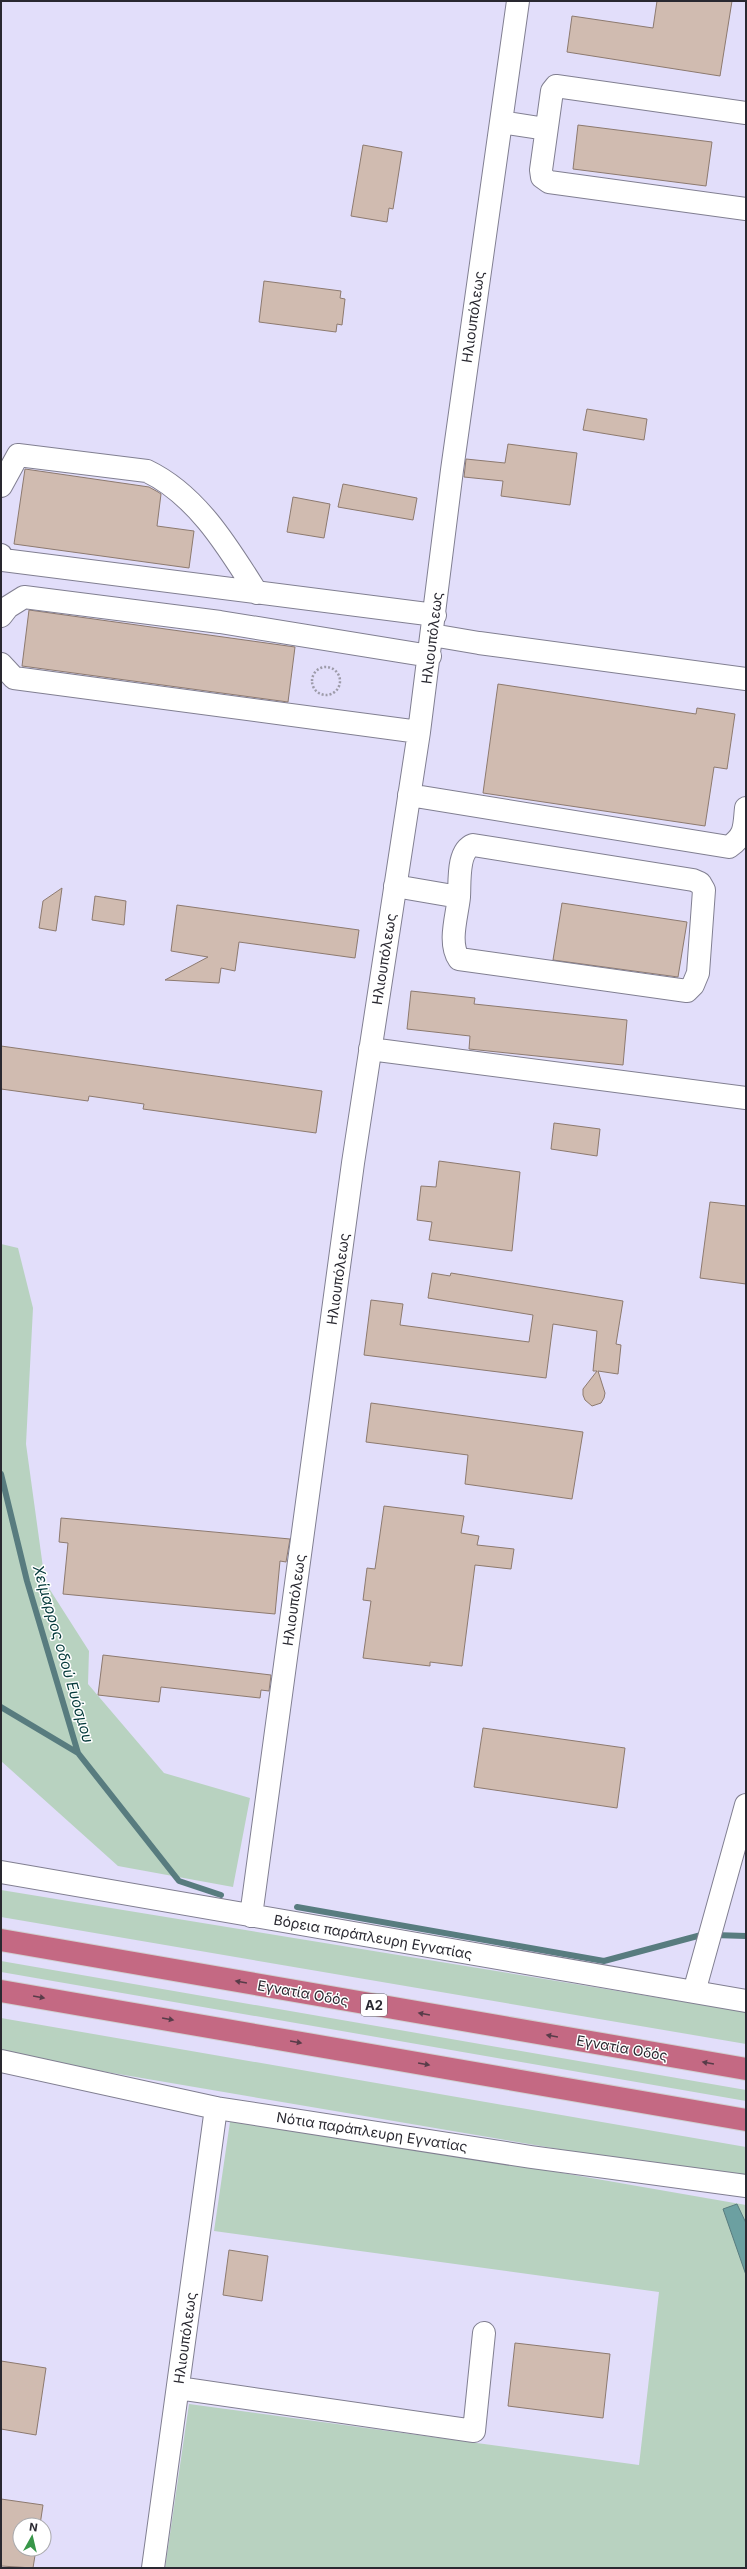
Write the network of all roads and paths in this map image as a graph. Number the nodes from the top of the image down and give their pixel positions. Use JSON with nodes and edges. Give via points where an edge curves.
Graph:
{"nodes":[{"id":1,"x":518,"y":1,"type":"edge"},
{"id":2,"x":746,"y":113,"type":"edge"},
{"id":3,"x":501,"y":122,"type":"junction"},
{"id":4,"x":546,"y":129,"type":"junction"},
{"id":5,"x":746,"y":209,"type":"edge"},
{"id":6,"x":1,"y":486,"type":"edge"},
{"id":7,"x":1,"y":555,"type":"edge"},
{"id":8,"x":257,"y":593,"type":"junction"},
{"id":9,"x":1,"y":616,"type":"edge"},
{"id":10,"x":432,"y":635,"type":"junction"},
{"id":11,"x":1,"y":664,"type":"edge"},
{"id":12,"x":746,"y":679,"type":"edge"},
{"id":13,"x":334,"y":693,"type":"joint"},
{"id":14,"x":419,"y":732,"type":"junction"},
{"id":15,"x":409,"y":795,"type":"junction"},
{"id":16,"x":746,"y":808,"type":"edge"},
{"id":17,"x":395,"y":886,"type":"junction"},
{"id":18,"x":459,"y":897,"type":"junction"},
{"id":19,"x":370,"y":1049,"type":"junction"},
{"id":20,"x":746,"y":1098,"type":"edge"},
{"id":21,"x":746,"y":1805,"type":"edge"},
{"id":22,"x":1,"y":1872,"type":"edge"},
{"id":23,"x":251,"y":1916,"type":"junction"},
{"id":24,"x":1,"y":1940,"type":"edge"},
{"id":25,"x":1,"y":1990,"type":"edge"},
{"id":26,"x":694,"y":1992,"type":"junction"},
{"id":27,"x":746,"y":2001,"type":"edge"},
{"id":28,"x":1,"y":2061,"type":"edge"},
{"id":29,"x":746,"y":2070,"type":"edge"},
{"id":30,"x":216,"y":2108,"type":"junction"},
{"id":31,"x":746,"y":2120,"type":"edge"},
{"id":32,"x":746,"y":2186,"type":"edge"},
{"id":33,"x":484,"y":2334,"type":"dead end"},
{"id":34,"x":178,"y":2388,"type":"junction"},
{"id":35,"x":153,"y":2568,"type":"edge"}],
"edges":[{"from":1,"to":3,"type":"street","name":"Ηλιουπόλεως"},
{"from":2,"to":4,"type":"street","via":[[556,86],[552,91]]},
{"from":3,"to":4,"type":"street"},
{"from":3,"to":10,"type":"street","name":"Ηλιουπόλεως","via":[[452,470]]},
{"from":4,"to":5,"type":"street","via":[[541,170],[542,177],[549,182]]},
{"from":6,"to":8,"type":"street","via":[[18,455],[147,472],[166,480],[189,500],[208,522]]},
{"from":7,"to":8,"type":"street","via":[[3,560]]},
{"from":8,"to":10,"type":"street"},
{"from":9,"to":10,"type":"street","via":[[8,607],[24,597],[243,625]]},
{"from":10,"to":12,"type":"street","via":[[479,644]]},
{"from":10,"to":14,"type":"street","name":"Ηλιουπόλεως"},
{"from":11,"to":14,"type":"street","via":[[14,678]]},
{"from":13,"to":13,"type":"path","via":[[341,682],[338,673],[330,668],[321,668],[314,674],[313,686],[321,695]]},
{"from":14,"to":15,"type":"street","name":"Ηλιουπόλεως"},
{"from":15,"to":16,"type":"street","via":[[729,847],[739,840],[744,831]]},
{"from":15,"to":17,"type":"street","name":"Ηλιουπόλεως"},
{"from":17,"to":18,"type":"street"},
{"from":17,"to":19,"type":"street","name":"Ηλιουπόλεως"},
{"from":18,"to":18,"type":"street","via":[[463,854],[473,845],[693,880],[700,883],[704,890],[698,973],[687,992],[459,959],[454,952]]},
{"from":19,"to":20,"type":"street"},
{"from":19,"to":23,"type":"street","name":"Ηλιουπόλεως"},
{"from":21,"to":26,"type":"street"},
{"from":22,"to":23,"type":"street","name":"Βόρεια παράπλευρη Εγνατίας"},
{"from":23,"to":26,"type":"street","name":"Βόρεια παράπλευρη Εγνατίας"},
{"from":29,"to":24,"type":"highway","name":"Εγνατία Οδός","number":"Α2","one_way":true},
{"from":25,"to":31,"type":"highway","one_way":true},
{"from":26,"to":27,"type":"street","name":"Βόρεια παράπλευρη Εγνατίας"},
{"from":28,"to":30,"type":"street","name":"Νότια παράπλευρη Εγνατίας"},
{"from":30,"to":32,"type":"street","name":"Νότια παράπλευρη Εγνατίας","via":[[531,2157]]},
{"from":30,"to":34,"type":"street","name":"Ηλιουπόλεως"},
{"from":33,"to":34,"type":"street","via":[[474,2431]]},
{"from":34,"to":35,"type":"street","name":"Ηλιουπόλεως"}]}
